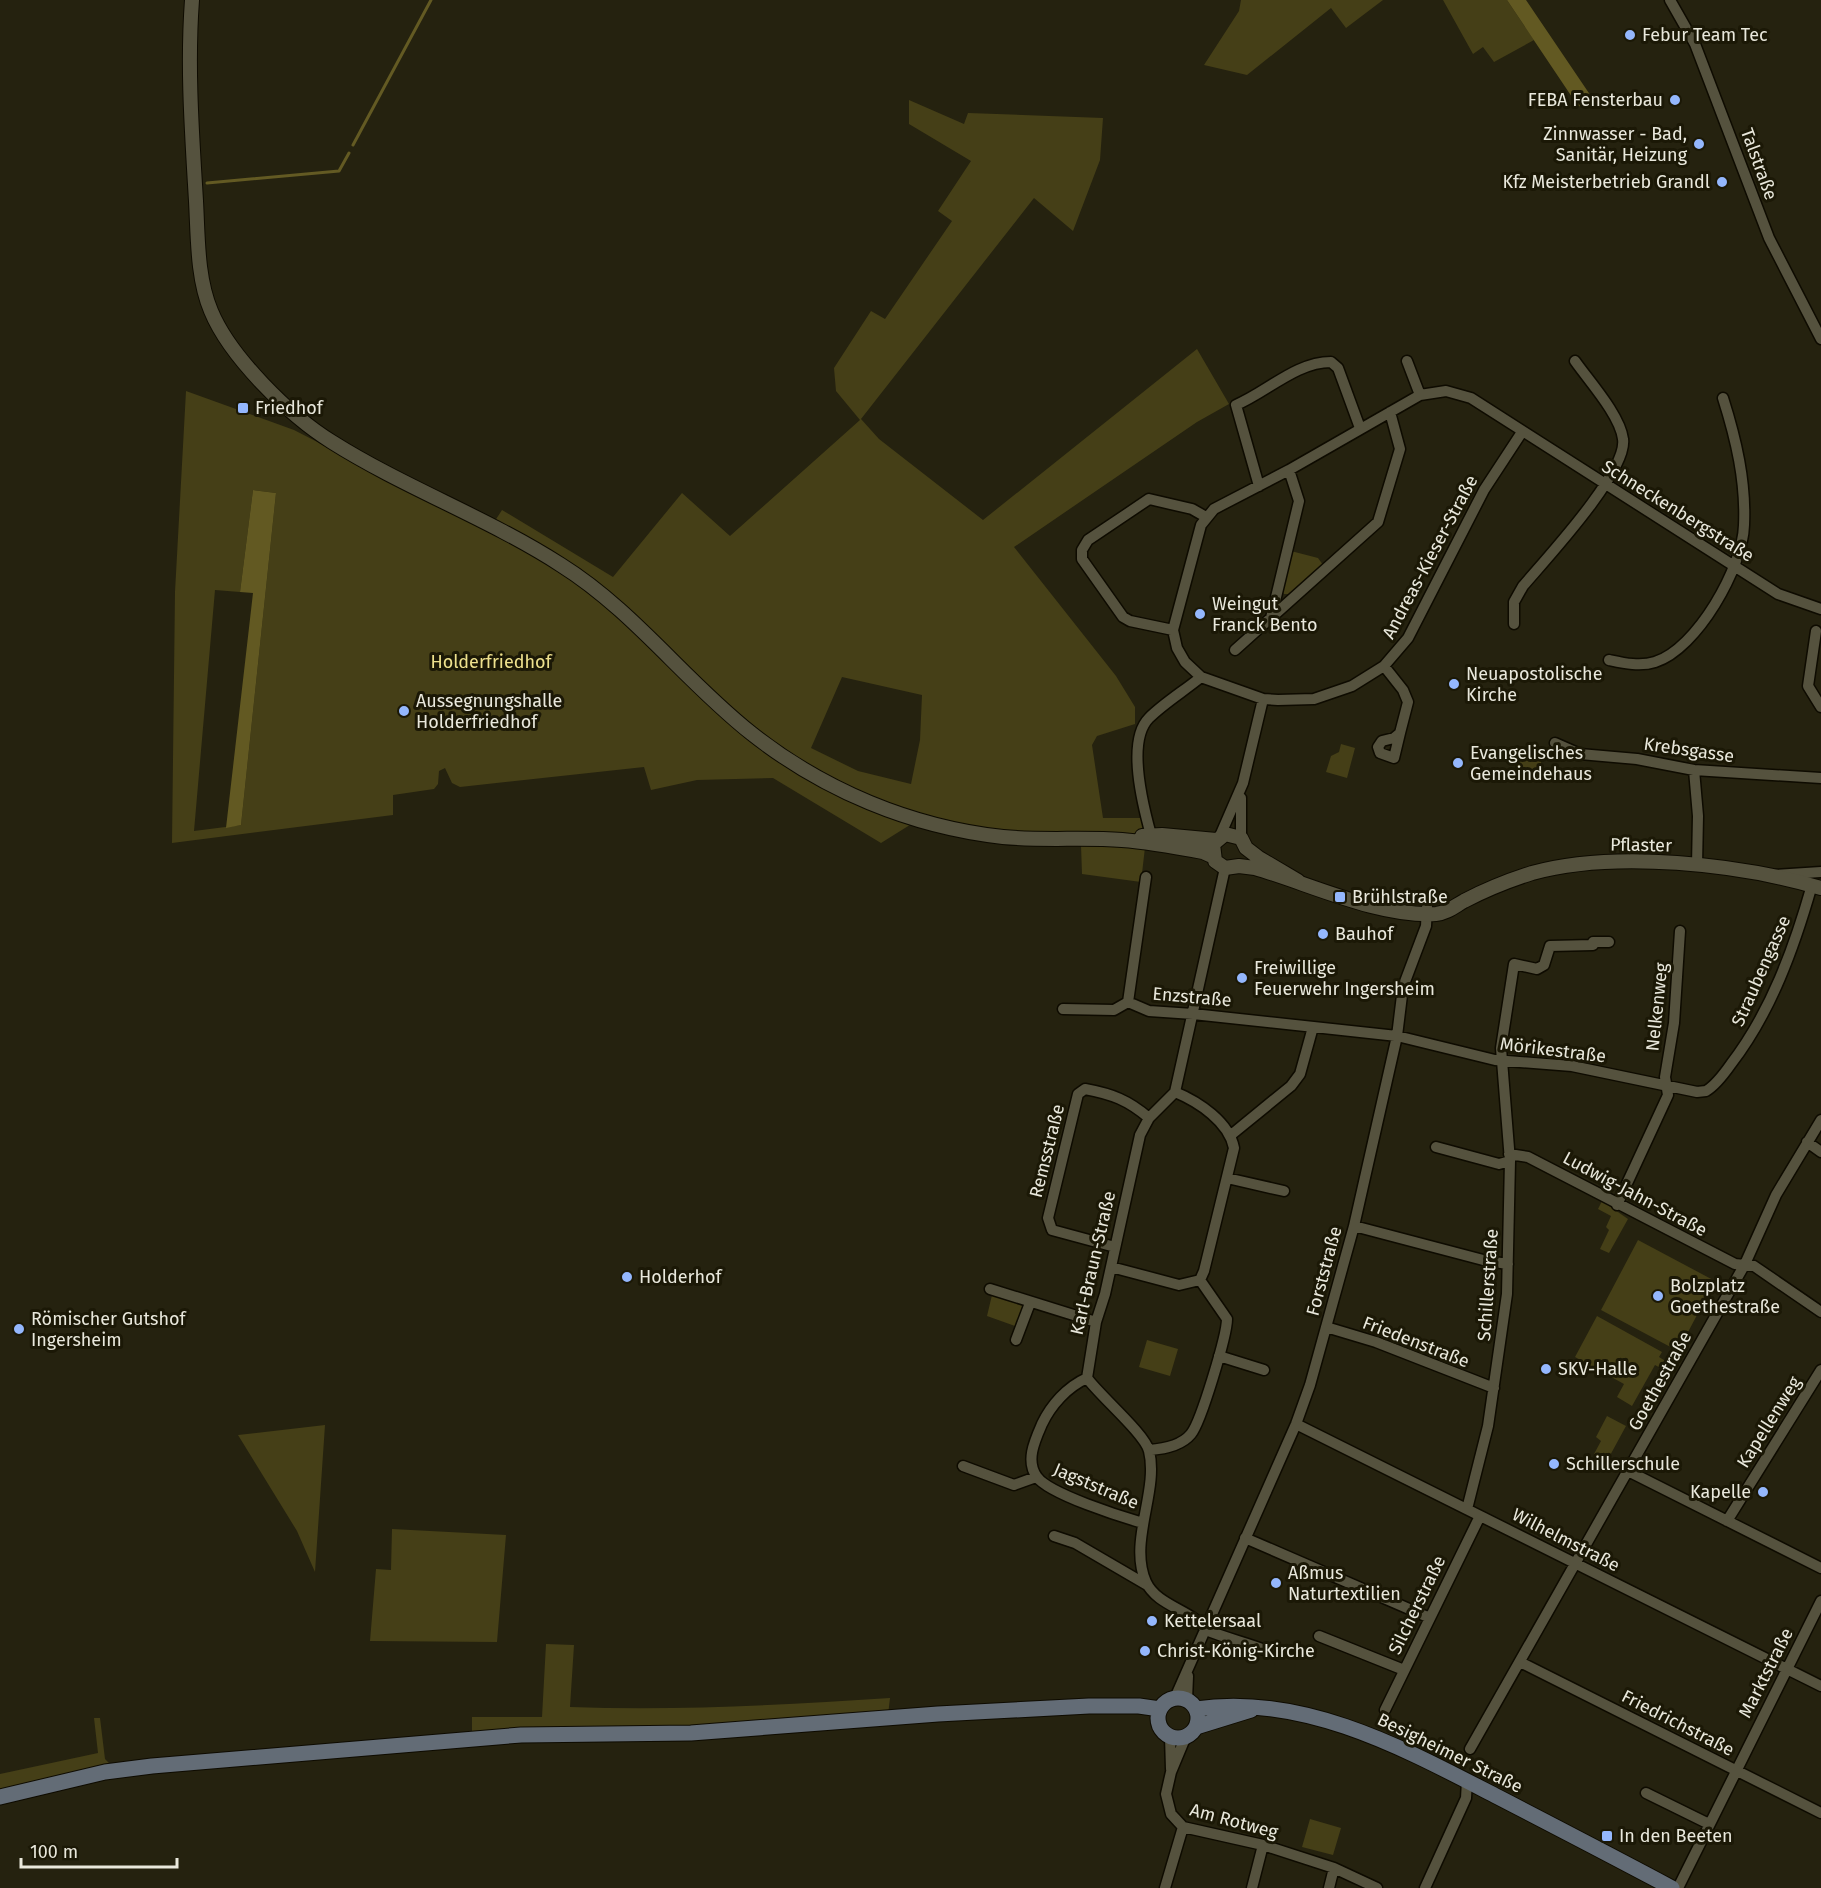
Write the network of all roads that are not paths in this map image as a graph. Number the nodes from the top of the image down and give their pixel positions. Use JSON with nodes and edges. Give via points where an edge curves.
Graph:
{"nodes":[{"id":1,"x":192,"y":0,"type":"edge"},
{"id":2,"x":1670,"y":0,"type":"edge"},
{"id":3,"x":1821,"y":339,"type":"edge"},
{"id":4,"x":1407,"y":361,"type":"dead end"},
{"id":5,"x":1575,"y":361,"type":"dead end"},
{"id":6,"x":1420,"y":395,"type":"junction"},
{"id":7,"x":1724,"y":398,"type":"dead end"},
{"id":8,"x":1390,"y":412,"type":"junction"},
{"id":9,"x":1360,"y":428,"type":"junction"},
{"id":10,"x":1522,"y":432,"type":"junction"},
{"id":11,"x":1288,"y":470,"type":"junction"},
{"id":12,"x":1605,"y":485,"type":"junction"},
{"id":13,"x":1259,"y":486,"type":"junction"},
{"id":14,"x":1206,"y":517,"type":"junction"},
{"id":15,"x":1735,"y":567,"type":"junction"},
{"id":16,"x":1821,"y":609,"type":"edge"},
{"id":17,"x":1271,"y":619,"type":"junction"},
{"id":18,"x":1514,"y":624,"type":"dead end"},
{"id":19,"x":1173,"y":630,"type":"junction"},
{"id":20,"x":1816,"y":631,"type":"dead end"},
{"id":21,"x":1235,"y":650,"type":"dead end"},
{"id":22,"x":1609,"y":660,"type":"dead end"},
{"id":23,"x":1384,"y":666,"type":"junction"},
{"id":24,"x":1201,"y":677,"type":"junction"},
{"id":25,"x":1263,"y":699,"type":"junction"},
{"id":26,"x":1821,"y":707,"type":"edge"},
{"id":27,"x":1400,"y":733,"type":"dead end"},
{"id":28,"x":1555,"y":743,"type":"dead end"},
{"id":29,"x":1694,"y":770,"type":"junction"},
{"id":30,"x":1821,"y":778,"type":"edge"},
{"id":31,"x":1242,"y":783,"type":"junction"},
{"id":32,"x":1151,"y":835,"type":"junction"},
{"id":33,"x":1218,"y":838,"type":"junction"},
{"id":34,"x":1119,"y":839,"type":"junction"},
{"id":35,"x":1243,"y":843,"type":"junction"},
{"id":36,"x":1212,"y":856,"type":"junction"},
{"id":37,"x":1697,"y":865,"type":"junction"},
{"id":38,"x":1232,"y":867,"type":"junction"},
{"id":39,"x":1821,"y":872,"type":"edge"},
{"id":40,"x":1769,"y":876,"type":"junction"},
{"id":41,"x":1146,"y":877,"type":"dead end"},
{"id":42,"x":1298,"y":881,"type":"junction"},
{"id":43,"x":1816,"y":887,"type":"edge"},
{"id":44,"x":1427,"y":910,"type":"junction"},
{"id":45,"x":1680,"y":932,"type":"dead end"},
{"id":46,"x":1609,"y":942,"type":"dead end"},
{"id":47,"x":1128,"y":1002,"type":"junction"},
{"id":48,"x":1063,"y":1009,"type":"dead end"},
{"id":49,"x":1192,"y":1014,"type":"junction"},
{"id":50,"x":1313,"y":1027,"type":"junction"},
{"id":51,"x":1397,"y":1036,"type":"junction"},
{"id":52,"x":1501,"y":1060,"type":"junction"},
{"id":53,"x":1667,"y":1085,"type":"junction"},
{"id":54,"x":1707,"y":1091,"type":"joint"},
{"id":55,"x":1175,"y":1092,"type":"junction"},
{"id":56,"x":1149,"y":1118,"type":"junction"},
{"id":57,"x":1821,"y":1120,"type":"edge"},
{"id":58,"x":1231,"y":1135,"type":"junction"},
{"id":59,"x":1807,"y":1142,"type":"junction"},
{"id":60,"x":1436,"y":1147,"type":"dead end"},
{"id":61,"x":1821,"y":1152,"type":"edge"},
{"id":62,"x":1510,"y":1161,"type":"junction"},
{"id":63,"x":1227,"y":1178,"type":"junction"},
{"id":64,"x":1284,"y":1191,"type":"dead end"},
{"id":65,"x":1617,"y":1205,"type":"junction"},
{"id":66,"x":1354,"y":1226,"type":"junction"},
{"id":67,"x":1116,"y":1247,"type":"junction"},
{"id":68,"x":1508,"y":1264,"type":"junction"},
{"id":69,"x":1744,"y":1264,"type":"junction"},
{"id":70,"x":1111,"y":1267,"type":"junction"},
{"id":71,"x":1200,"y":1280,"type":"junction"},
{"id":72,"x":990,"y":1289,"type":"dead end"},
{"id":73,"x":1030,"y":1303,"type":"junction"},
{"id":74,"x":1821,"y":1312,"type":"edge"},
{"id":75,"x":1096,"y":1322,"type":"junction"},
{"id":76,"x":1326,"y":1328,"type":"junction"},
{"id":77,"x":1016,"y":1340,"type":"dead end"},
{"id":78,"x":1219,"y":1356,"type":"junction"},
{"id":79,"x":1264,"y":1370,"type":"dead end"},
{"id":80,"x":1821,"y":1370,"type":"edge"},
{"id":81,"x":1087,"y":1378,"type":"junction"},
{"id":82,"x":1494,"y":1388,"type":"junction"},
{"id":83,"x":1296,"y":1424,"type":"junction"},
{"id":84,"x":1149,"y":1450,"type":"junction"},
{"id":85,"x":963,"y":1466,"type":"dead end"},
{"id":86,"x":1628,"y":1471,"type":"junction"},
{"id":87,"x":1036,"y":1477,"type":"junction"},
{"id":88,"x":1467,"y":1509,"type":"junction"},
{"id":89,"x":1480,"y":1516,"type":"junction"},
{"id":90,"x":1727,"y":1521,"type":"junction"},
{"id":91,"x":1143,"y":1523,"type":"junction"},
{"id":92,"x":1054,"y":1536,"type":"dead end"},
{"id":93,"x":1245,"y":1538,"type":"junction"},
{"id":94,"x":1576,"y":1564,"type":"junction"},
{"id":95,"x":1821,"y":1569,"type":"edge"},
{"id":96,"x":1147,"y":1586,"type":"junction"},
{"id":97,"x":1821,"y":1601,"type":"edge"},
{"id":98,"x":1430,"y":1618,"type":"junction"},
{"id":99,"x":1206,"y":1630,"type":"junction"},
{"id":100,"x":1319,"y":1636,"type":"dead end"},
{"id":101,"x":1270,"y":1652,"type":"dead end"},
{"id":102,"x":1520,"y":1662,"type":"junction"},
{"id":103,"x":1786,"y":1669,"type":"junction"},
{"id":104,"x":1404,"y":1670,"type":"junction"},
{"id":105,"x":1821,"y":1686,"type":"edge"},
{"id":106,"x":1186,"y":1702,"type":"junction"},
{"id":107,"x":1254,"y":1709,"type":"junction"},
{"id":108,"x":1385,"y":1710,"type":"dead end"},
{"id":109,"x":1159,"y":1715,"type":"junction"},
{"id":110,"x":1191,"y":1731,"type":"junction"},
{"id":111,"x":1170,"y":1736,"type":"junction"},
{"id":112,"x":1470,"y":1749,"type":"dead end"},
{"id":113,"x":1736,"y":1771,"type":"junction"},
{"id":114,"x":1171,"y":1772,"type":"junction"},
{"id":115,"x":1467,"y":1781,"type":"junction"},
{"id":116,"x":1646,"y":1793,"type":"dead end"},
{"id":117,"x":0,"y":1797,"type":"edge"},
{"id":118,"x":1821,"y":1812,"type":"edge"},
{"id":119,"x":1709,"y":1824,"type":"junction"},
{"id":120,"x":1183,"y":1827,"type":"junction"},
{"id":121,"x":1263,"y":1845,"type":"junction"},
{"id":122,"x":1334,"y":1868,"type":"junction"},
{"id":123,"x":1165,"y":1888,"type":"edge"},
{"id":124,"x":1252,"y":1888,"type":"edge"},
{"id":125,"x":1329,"y":1888,"type":"edge"},
{"id":126,"x":1377,"y":1888,"type":"edge"},
{"id":127,"x":1425,"y":1888,"type":"edge"},
{"id":128,"x":1672,"y":1888,"type":"edge"},
{"id":129,"x":1678,"y":1888,"type":"edge"}],
"edges":[{"from":1,"to":34,"type":"street","via":[[189,75],[205,292],[225,336],[276,397],[310,428],[564,567],[606,598],[750,733],[815,777],[854,797],[914,819],[998,836]]},
{"from":2,"to":3,"type":"street","name":"Talstraße","via":[[1695,44],[1769,238]]},
{"from":4,"to":6,"type":"street"},
{"from":5,"to":12,"type":"street","via":[[1615,418],[1624,441],[1621,456]]},
{"from":6,"to":8,"type":"street"},
{"from":6,"to":10,"type":"street","via":[[1458,393]]},
{"from":7,"to":15,"type":"street","via":[[1739,451],[1744,526]]},
{"from":8,"to":9,"type":"street"},
{"from":8,"to":17,"type":"street","via":[[1400,449],[1378,522]]},
{"from":9,"to":11,"type":"street"},
{"from":9,"to":13,"type":"street","via":[[1338,368],[1331,362],[1305,367],[1236,405]]},
{"from":10,"to":12,"type":"street","name":"Schneckenbergstraße"},
{"from":10,"to":23,"type":"street","name":"Andreas-Kieser-Straße","via":[[1484,490],[1408,638]]},
{"from":11,"to":13,"type":"street"},
{"from":11,"to":17,"type":"street","via":[[1299,501]]},
{"from":12,"to":15,"type":"street","name":"Schneckenbergstraße"},
{"from":12,"to":18,"type":"street","via":[[1523,586],[1514,602]]},
{"from":13,"to":14,"type":"street","via":[[1230,499]]},
{"from":14,"to":19,"type":"street","via":[[1186,574]]},
{"from":14,"to":19,"type":"street","via":[[1192,509],[1149,499],[1088,540],[1082,550],[1082,559],[1123,617]]},
{"from":15,"to":16,"type":"street","name":"Schneckenbergstraße","via":[[1786,597]]},
{"from":15,"to":22,"type":"street","via":[[1708,615],[1674,652],[1643,664]]},
{"from":17,"to":21,"type":"street"},
{"from":19,"to":24,"type":"street","name":"Andreas-Kieser-Straße","via":[[1185,662]]},
{"from":20,"to":26,"type":"street","via":[[1808,686]]},
{"from":23,"to":25,"type":"street","name":"Andreas-Kieser-Straße","via":[[1332,694],[1297,700]]},
{"from":23,"to":27,"type":"street","via":[[1408,702]]},
{"from":24,"to":25,"type":"street","name":"Andreas-Kieser-Straße"},
{"from":24,"to":32,"type":"street","via":[[1150,717],[1140,732],[1138,764]]},
{"from":25,"to":31,"type":"street"},
{"from":28,"to":29,"type":"street","name":"Krebsgasse","via":[[1580,754]]},
{"from":29,"to":30,"type":"street","name":"Krebsgasse"},
{"from":29,"to":37,"type":"street"},
{"from":31,"to":33,"type":"street"},
{"from":31,"to":35,"type":"street","via":[[1239,821]]},
{"from":32,"to":33,"type":"street"},
{"from":32,"to":34,"type":"street"},
{"from":33,"to":35,"type":"street","via":[[1230,834]]},
{"from":33,"to":36,"type":"street"},
{"from":34,"to":36,"type":"street"},
{"from":35,"to":38,"type":"street","via":[[1246,853]]},
{"from":35,"to":42,"type":"street"},
{"from":36,"to":38,"type":"street","via":[[1219,866]]},
{"from":37,"to":40,"type":"street","name":"Pflaster"},
{"from":37,"to":44,"type":"street","name":"Pflaster","via":[[1581,864],[1529,874],[1465,901]]},
{"from":38,"to":42,"type":"street","via":[[1255,868]]},
{"from":38,"to":49,"type":"street"},
{"from":39,"to":40,"type":"street"},
{"from":40,"to":43,"type":"street","name":"Pflaster"},
{"from":41,"to":47,"type":"street","name":"Enzstraße"},
{"from":42,"to":44,"type":"street","name":"Pflaster","via":[[1365,904]]},
{"from":43,"to":54,"type":"street","name":"Straubengasse","via":[[1772,996],[1746,1045]]},
{"from":44,"to":51,"type":"street","name":"Forststraße","via":[[1426,926],[1403,987]]},
{"from":45,"to":53,"type":"street","name":"Nelkenweg"},
{"from":46,"to":52,"type":"street","name":"Schillerstraße","via":[[1550,946],[1544,965],[1537,969],[1514,964]]},
{"from":47,"to":48,"type":"street","name":"Enzstraße","via":[[1114,1010]]},
{"from":47,"to":49,"type":"street","name":"Enzstraße","via":[[1149,1011]]},
{"from":49,"to":50,"type":"street","name":"Enzstraße"},
{"from":49,"to":55,"type":"street"},
{"from":50,"to":51,"type":"street","name":"Enzstraße"},
{"from":50,"to":58,"type":"street","via":[[1300,1074],[1291,1086]]},
{"from":51,"to":52,"type":"street","name":"Mörikestraße"},
{"from":51,"to":66,"type":"street","name":"Forststraße"},
{"from":52,"to":53,"type":"street","name":"Mörikestraße","via":[[1572,1066]]},
{"from":52,"to":62,"type":"street","name":"Schillerstraße"},
{"from":53,"to":54,"type":"street","name":"Mörikestraße"},
{"from":53,"to":65,"type":"street","name":"Nelkenweg","via":[[1668,1095]]},
{"from":55,"to":56,"type":"street","name":"Karl-Braun-Straße"},
{"from":55,"to":58,"type":"street","via":[[1202,1107]]},
{"from":56,"to":67,"type":"street","name":"Karl-Braun-Straße","via":[[1140,1136]]},
{"from":56,"to":67,"type":"street","name":"Remsstraße","via":[[1128,1100],[1112,1094],[1085,1089],[1078,1094],[1048,1218],[1052,1230]]},
{"from":57,"to":59,"type":"street","name":"Goethestraße"},
{"from":58,"to":63,"type":"street","via":[[1234,1148]]},
{"from":59,"to":61,"type":"street"},
{"from":59,"to":69,"type":"street","name":"Goethestraße","via":[[1776,1195]]},
{"from":60,"to":62,"type":"street","name":"Ludwig-Jahn-Straße","via":[[1499,1164]]},
{"from":62,"to":65,"type":"street","name":"Ludwig-Jahn-Straße","via":[[1528,1156]]},
{"from":62,"to":68,"type":"street","name":"Schillerstraße"},
{"from":63,"to":64,"type":"street"},
{"from":63,"to":71,"type":"street"},
{"from":65,"to":69,"type":"street","name":"Ludwig-Jahn-Straße","via":[[1735,1264]]},
{"from":66,"to":68,"type":"street"},
{"from":66,"to":76,"type":"street","name":"Forststraße"},
{"from":67,"to":70,"type":"street","name":"Karl-Braun-Straße"},
{"from":68,"to":82,"type":"street","name":"Schillerstraße","via":[[1508,1294]]},
{"from":69,"to":74,"type":"street","name":"Ludwig-Jahn-Straße","via":[[1767,1273]]},
{"from":69,"to":86,"type":"street","name":"Goethestraße"},
{"from":70,"to":71,"type":"street","via":[[1179,1285]]},
{"from":70,"to":75,"type":"street","name":"Karl-Braun-Straße"},
{"from":71,"to":78,"type":"street","via":[[1227,1319]]},
{"from":72,"to":73,"type":"street"},
{"from":73,"to":75,"type":"street"},
{"from":73,"to":77,"type":"street"},
{"from":75,"to":81,"type":"street","name":"Karl-Braun-Straße"},
{"from":76,"to":82,"type":"street","name":"Friedenstraße","via":[[1376,1342]]},
{"from":76,"to":83,"type":"street","name":"Forststraße"},
{"from":78,"to":79,"type":"street"},
{"from":78,"to":84,"type":"street","via":[[1193,1432],[1182,1442]]},
{"from":80,"to":90,"type":"street","name":"Kapellenweg"},
{"from":81,"to":84,"type":"street","via":[[1101,1397],[1133,1426]]},
{"from":81,"to":87,"type":"street","name":"Jagststraße","via":[[1075,1383],[1045,1419],[1031,1452]]},
{"from":82,"to":88,"type":"street","name":"Schillerstraße"},
{"from":83,"to":88,"type":"street","name":"Wilhelmstraße"},
{"from":83,"to":93,"type":"street","name":"Forststraße"},
{"from":84,"to":91,"type":"street"},
{"from":85,"to":87,"type":"street","name":"Jagststraße","via":[[1014,1485]]},
{"from":86,"to":90,"type":"street"},
{"from":86,"to":94,"type":"street","name":"Goethestraße"},
{"from":87,"to":91,"type":"street","name":"Jagststraße","via":[[1068,1496]]},
{"from":88,"to":89,"type":"street","name":"Wilhelmstraße"},
{"from":89,"to":94,"type":"street","name":"Wilhelmstraße"},
{"from":89,"to":98,"type":"street","name":"Silcherstraße"},
{"from":90,"to":95,"type":"street"},
{"from":91,"to":96,"type":"street","via":[[1139,1566]]},
{"from":92,"to":96,"type":"street","via":[[1075,1543]]},
{"from":93,"to":98,"type":"street"},
{"from":93,"to":99,"type":"street","name":"Forststraße"},
{"from":94,"to":102,"type":"street","name":"Goethestraße"},
{"from":94,"to":103,"type":"street","name":"Wilhelmstraße"},
{"from":96,"to":99,"type":"street"},
{"from":97,"to":103,"type":"street","name":"Marktstraße"},
{"from":98,"to":104,"type":"street","name":"Silcherstraße"},
{"from":99,"to":101,"type":"street"},
{"from":99,"to":106,"type":"street","name":"Forststraße","via":[[1188,1669]]},
{"from":100,"to":104,"type":"street"},
{"from":102,"to":112,"type":"street","name":"Goethestraße"},
{"from":102,"to":113,"type":"street","name":"Friedrichstraße"},
{"from":103,"to":105,"type":"street","name":"Wilhelmstraße"},
{"from":103,"to":113,"type":"street","name":"Marktstraße"},
{"from":104,"to":108,"type":"street","name":"Silcherstraße"},
{"from":106,"to":107,"type":"main road","name":"Besigheimer Straße"},
{"from":106,"to":109,"type":"main road","name":"Besigheimer Straße","via":[[1166,1702]]},
{"from":106,"to":110,"type":"main road"},
{"from":107,"to":110,"type":"main road"},
{"from":107,"to":115,"type":"main road","name":"Besigheimer Straße","via":[[1305,1714],[1347,1726]]},
{"from":109,"to":111,"type":"main road","via":[[1162,1730]]},
{"from":109,"to":117,"type":"main road","via":[[1117,1706],[938,1714],[703,1733],[521,1735],[114,1771]]},
{"from":110,"to":111,"type":"main road"},
{"from":110,"to":114,"type":"street","name":"Am Rotweg"},
{"from":111,"to":114,"type":"street","name":"Am Rotweg"},
{"from":113,"to":118,"type":"street","name":"Friedrichstraße"},
{"from":113,"to":119,"type":"street","name":"Marktstraße"},
{"from":114,"to":120,"type":"street","name":"Am Rotweg","via":[[1166,1800],[1171,1814]]},
{"from":115,"to":127,"type":"street","via":[[1466,1798]]},
{"from":115,"to":128,"type":"main road","name":"Besigheimer Straße"},
{"from":116,"to":119,"type":"street"},
{"from":119,"to":129,"type":"street","name":"Marktstraße"},
{"from":120,"to":121,"type":"street","name":"Am Rotweg"},
{"from":120,"to":123,"type":"street"},
{"from":121,"to":122,"type":"street","name":"Am Rotweg"},
{"from":121,"to":124,"type":"street"},
{"from":122,"to":125,"type":"street"},
{"from":122,"to":126,"type":"street","name":"Am Rotweg"}]}
